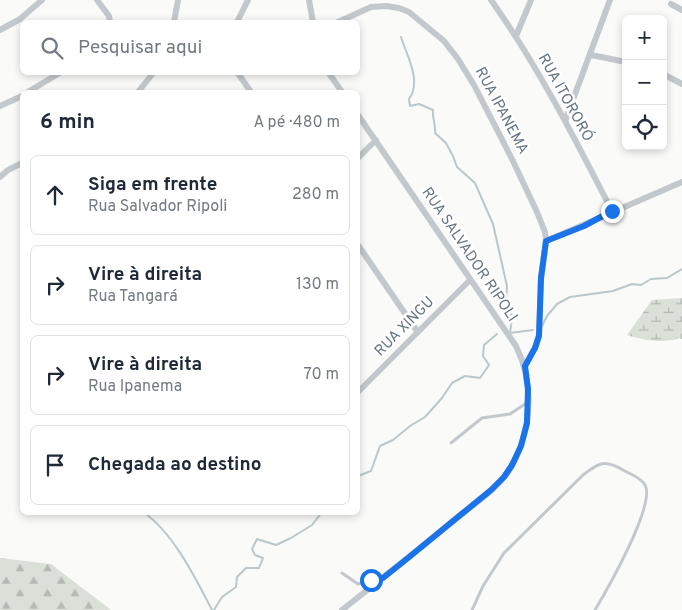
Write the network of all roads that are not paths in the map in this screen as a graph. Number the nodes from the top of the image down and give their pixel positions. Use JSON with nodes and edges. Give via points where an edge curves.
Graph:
{"nodes":[{"id":1,"x":42,"y":0,"type":"edge"},
{"id":2,"x":178,"y":0,"type":"edge"},
{"id":3,"x":248,"y":0,"type":"edge"},
{"id":4,"x":309,"y":0,"type":"edge"},
{"id":5,"x":491,"y":0,"type":"edge"},
{"id":6,"x":531,"y":0,"type":"edge"},
{"id":7,"x":610,"y":0,"type":"edge"},
{"id":8,"x":99,"y":3,"type":"edge"},
{"id":9,"x":671,"y":4,"type":"dead end"},
{"id":10,"x":682,"y":10,"type":"edge"},
{"id":11,"x":110,"y":20,"type":"edge"},
{"id":12,"x":174,"y":20,"type":"edge"},
{"id":13,"x":238,"y":20,"type":"edge"},
{"id":14,"x":313,"y":20,"type":"edge"},
{"id":15,"x":342,"y":20,"type":"edge"},
{"id":16,"x":0,"y":30,"type":"edge"},
{"id":17,"x":516,"y":36,"type":"junction"},
{"id":18,"x":591,"y":55,"type":"junction"},
{"id":19,"x":622,"y":61,"type":"edge"},
{"id":20,"x":57,"y":75,"type":"edge"},
{"id":21,"x":152,"y":75,"type":"edge"},
{"id":22,"x":239,"y":75,"type":"edge"},
{"id":23,"x":330,"y":75,"type":"edge"},
{"id":24,"x":667,"y":76,"type":"edge"},
{"id":25,"x":682,"y":84,"type":"edge"},
{"id":26,"x":31,"y":90,"type":"edge"},
{"id":27,"x":140,"y":90,"type":"edge"},
{"id":28,"x":250,"y":90,"type":"edge"},
{"id":29,"x":341,"y":90,"type":"edge"},
{"id":30,"x":20,"y":97,"type":"edge"},
{"id":31,"x":0,"y":106,"type":"edge"},
{"id":32,"x":360,"y":117,"type":"edge"},
{"id":33,"x":565,"y":121,"type":"junction"},
{"id":34,"x":376,"y":140,"type":"junction"},
{"id":35,"x":360,"y":156,"type":"edge"},
{"id":36,"x":20,"y":164,"type":"edge"},
{"id":37,"x":0,"y":176,"type":"edge"},
{"id":38,"x":682,"y":182,"type":"edge"},
{"id":39,"x":612,"y":211,"type":"junction"},
{"id":40,"x":546,"y":241,"type":"junction"},
{"id":41,"x":360,"y":248,"type":"edge"},
{"id":42,"x":470,"y":280,"type":"junction"},
{"id":43,"x":417,"y":332,"type":"junction"},
{"id":44,"x":525,"y":366,"type":"junction"},
{"id":45,"x":360,"y":389,"type":"edge"},
{"id":46,"x":528,"y":402,"type":"junction"},
{"id":47,"x":451,"y":443,"type":"dead end"},
{"id":48,"x":342,"y":572,"type":"dead end"},
{"id":49,"x":383,"y":578,"type":"junction"},
{"id":50,"x":342,"y":610,"type":"edge"},
{"id":51,"x":472,"y":610,"type":"edge"},
{"id":52,"x":595,"y":610,"type":"edge"}],
"edges":[{"from":1,"to":16,"type":"street","via":[[20,19]]},
{"from":2,"to":12,"type":"street"},
{"from":3,"to":13,"type":"street"},
{"from":4,"to":14,"type":"street"},
{"from":5,"to":17,"type":"street","name":"RUA ITORORÓ"},
{"from":6,"to":17,"type":"street"},
{"from":7,"to":18,"type":"street"},
{"from":8,"to":11,"type":"street"},
{"from":9,"to":10,"type":"street"},
{"from":15,"to":40,"type":"street","name":"RUA IPANEMA","via":[[370,7],[399,8],[409,12],[444,41],[474,85],[512,159],[537,212]]},
{"from":17,"to":33,"type":"street","name":"RUA ITORORÓ"},
{"from":18,"to":19,"type":"street"},
{"from":18,"to":33,"type":"street"},
{"from":20,"to":26,"type":"street"},
{"from":21,"to":27,"type":"street"},
{"from":22,"to":28,"type":"street"},
{"from":23,"to":29,"type":"street"},
{"from":24,"to":25,"type":"street"},
{"from":30,"to":31,"type":"street"},
{"from":32,"to":34,"type":"street","name":"RUA SALVADOR RIPOLI"},
{"from":33,"to":39,"type":"street","name":"RUA ITORORÓ"},
{"from":34,"to":35,"type":"street"},
{"from":34,"to":42,"type":"street","name":"RUA SALVADOR RIPOLI"},
{"from":36,"to":37,"type":"street"},
{"from":38,"to":39,"type":"street"},
{"from":39,"to":40,"type":"street"},
{"from":40,"to":44,"type":"street","via":[[539,336]]},
{"from":41,"to":43,"type":"street"},
{"from":42,"to":43,"type":"street","name":"RUA XINGU"},
{"from":42,"to":44,"type":"street","name":"RUA SALVADOR RIPOLI","via":[[516,346]]},
{"from":43,"to":45,"type":"street","name":"RUA XINGU"},
{"from":44,"to":46,"type":"street","name":"RUA SALVADOR RIPOLI"},
{"from":46,"to":47,"type":"lane","via":[[510,414],[482,418]]},
{"from":46,"to":49,"type":"street","name":"RUA SALVADOR RIPOLI","via":[[521,446],[504,477]]},
{"from":48,"to":49,"type":"lane","via":[[358,584]]},
{"from":49,"to":50,"type":"street","name":"RUA SALVADOR RIPOLI"},
{"from":51,"to":52,"type":"lane","via":[[504,553],[583,475],[597,465],[608,463],[642,481],[646,495],[632,542]]}]}
